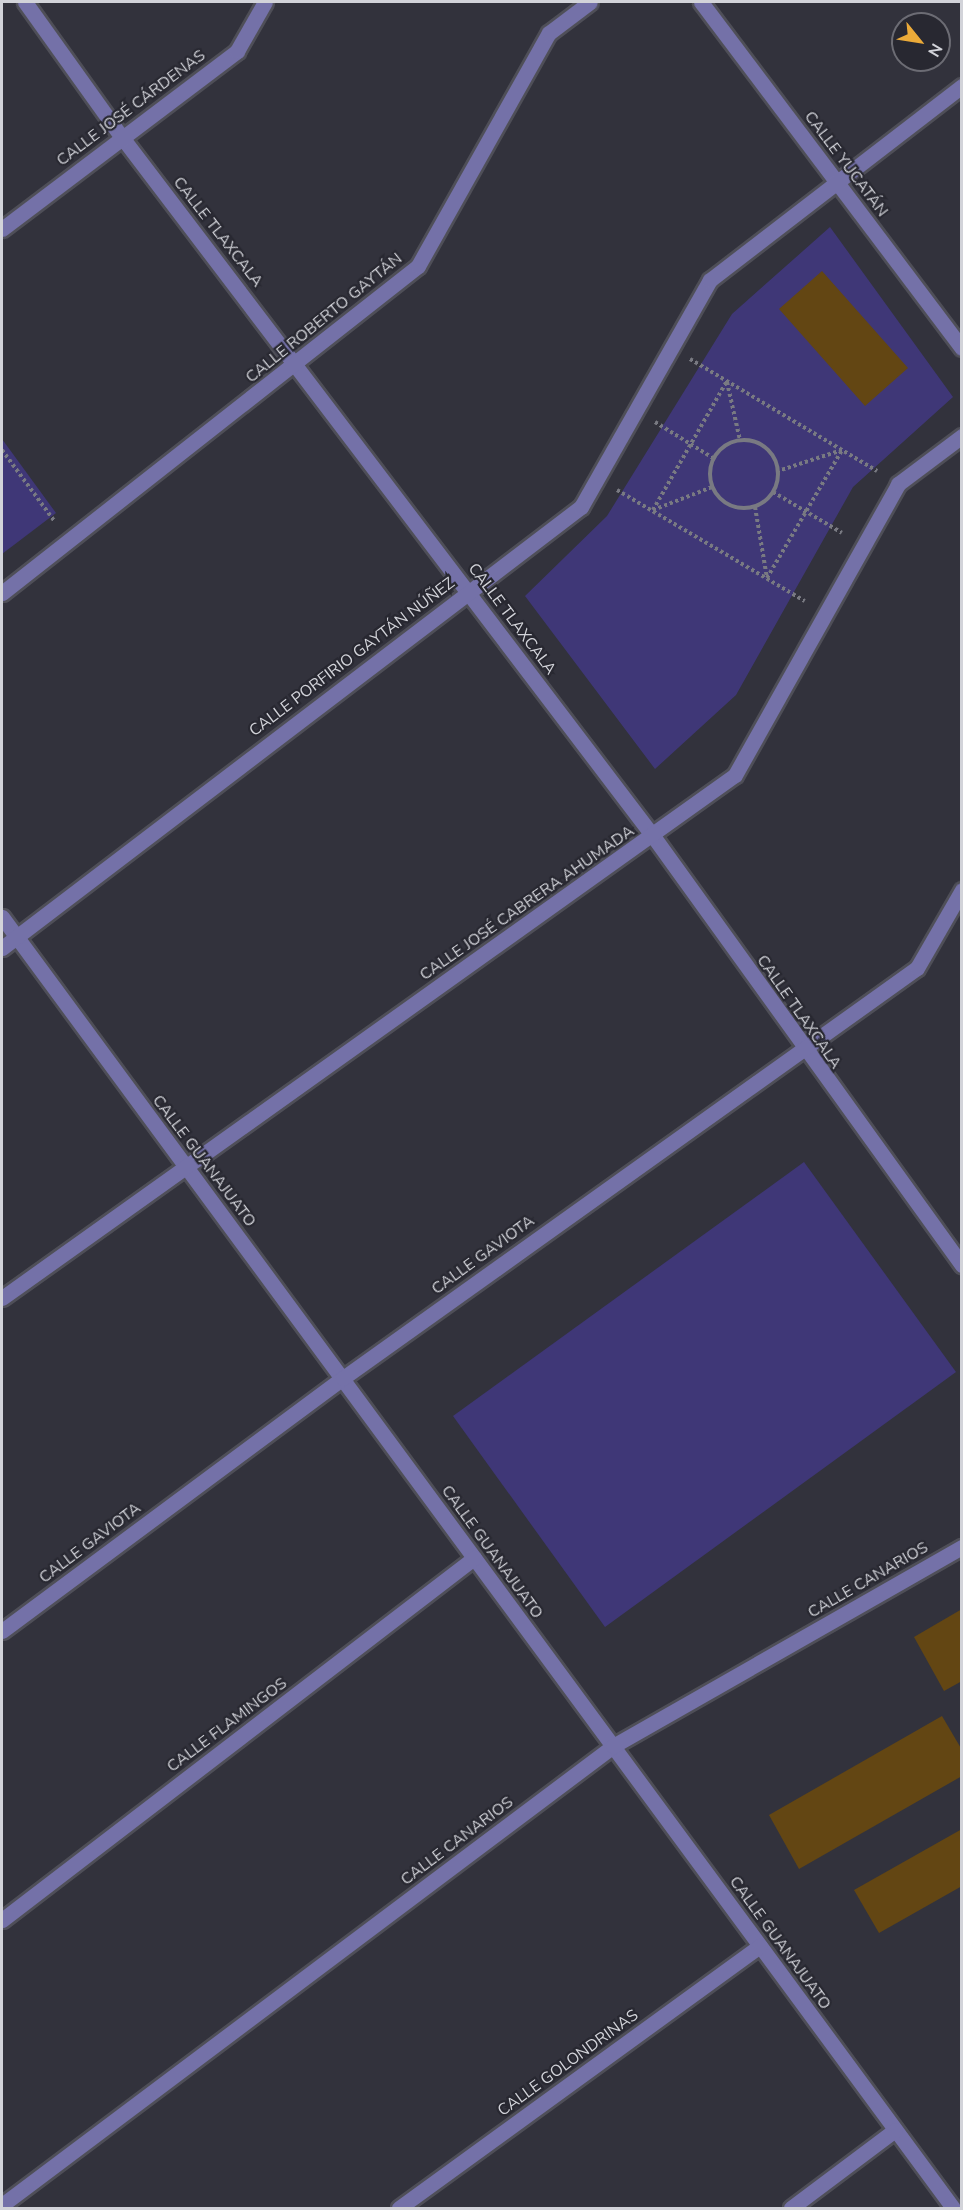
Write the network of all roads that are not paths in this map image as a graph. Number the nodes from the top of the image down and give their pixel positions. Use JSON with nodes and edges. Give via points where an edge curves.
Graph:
{"nodes":[{"id":1,"x":25,"y":2,"type":"edge"},
{"id":2,"x":265,"y":2,"type":"edge"},
{"id":3,"x":590,"y":2,"type":"edge"},
{"id":4,"x":702,"y":2,"type":"edge"},
{"id":5,"x":962,"y":86,"type":"edge"},
{"id":6,"x":120,"y":136,"type":"junction"},
{"id":7,"x":837,"y":183,"type":"junction"},
{"id":8,"x":2,"y":229,"type":"edge"},
{"id":9,"x":962,"y":348,"type":"edge"},
{"id":10,"x":296,"y":364,"type":"junction"},
{"id":11,"x":962,"y":436,"type":"edge"},
{"id":12,"x":468,"y":591,"type":"junction"},
{"id":13,"x":2,"y":593,"type":"edge"},
{"id":14,"x":653,"y":836,"type":"junction"},
{"id":15,"x":962,"y":890,"type":"edge"},
{"id":16,"x":2,"y":917,"type":"edge"},
{"id":17,"x":16,"y":937,"type":"junction"},
{"id":18,"x":2,"y":948,"type":"edge"},
{"id":19,"x":802,"y":1048,"type":"junction"},
{"id":20,"x":184,"y":1165,"type":"junction"},
{"id":21,"x":962,"y":1265,"type":"edge"},
{"id":22,"x":2,"y":1298,"type":"edge"},
{"id":23,"x":343,"y":1378,"type":"junction"},
{"id":24,"x":962,"y":1547,"type":"edge"},
{"id":25,"x":474,"y":1558,"type":"junction"},
{"id":26,"x":2,"y":1631,"type":"edge"},
{"id":27,"x":612,"y":1746,"type":"junction"},
{"id":28,"x":2,"y":1920,"type":"edge"},
{"id":29,"x":760,"y":1946,"type":"junction"},
{"id":30,"x":895,"y":2130,"type":"junction"},
{"id":31,"x":2,"y":2205,"type":"edge"},
{"id":32,"x":399,"y":2208,"type":"edge"},
{"id":33,"x":791,"y":2208,"type":"edge"},
{"id":34,"x":953,"y":2208,"type":"edge"}],
"edges":[{"from":1,"to":6,"type":"street","name":"CALLE TLAXCALA"},
{"from":2,"to":6,"type":"street","name":"CALLE JOSÉ CÁRDENAS","via":[[237,51]]},
{"from":3,"to":10,"type":"street","name":"CALLE ROBERTO GAYTÁN","via":[[549,33],[418,266]]},
{"from":4,"to":7,"type":"street","name":"CALLE YUCATÁN"},
{"from":5,"to":7,"type":"street","name":"CALLE PORFIRIO GAYTÁN NÚÑEZ"},
{"from":6,"to":8,"type":"street","name":"CALLE JOSÉ CÁRDENAS"},
{"from":6,"to":10,"type":"street","name":"CALLE TLAXCALA"},
{"from":7,"to":9,"type":"street","name":"CALLE YUCATÁN"},
{"from":7,"to":12,"type":"street","name":"CALLE PORFIRIO GAYTÁN NÚÑEZ","via":[[710,280],[581,507]]},
{"from":10,"to":12,"type":"street","name":"CALLE TLAXCALA"},
{"from":10,"to":13,"type":"street","name":"CALLE ROBERTO GAYTÁN"},
{"from":11,"to":14,"type":"street","name":"CALLE JOSÉ CABRERA AHUMADA","via":[[898,484],[735,775]]},
{"from":12,"to":14,"type":"street","name":"CALLE TLAXCALA"},
{"from":12,"to":17,"type":"street","name":"CALLE PORFIRIO GAYTÁN NÚÑEZ"},
{"from":14,"to":19,"type":"street","name":"CALLE TLAXCALA"},
{"from":14,"to":20,"type":"street","name":"CALLE JOSÉ CABRERA AHUMADA"},
{"from":15,"to":19,"type":"street","name":"CALLE GAVIOTA","via":[[917,968]]},
{"from":16,"to":17,"type":"street","name":"CALLE GUANAJUATO"},
{"from":17,"to":18,"type":"street","name":"CALLE PORFIRIO GAYTÁN NÚÑEZ"},
{"from":17,"to":20,"type":"street","name":"CALLE GUANAJUATO"},
{"from":19,"to":21,"type":"street","name":"CALLE TLAXCALA"},
{"from":19,"to":23,"type":"street","name":"CALLE GAVIOTA"},
{"from":20,"to":22,"type":"street","name":"CALLE JOSÉ CABRERA AHUMADA"},
{"from":20,"to":23,"type":"street","name":"CALLE GUANAJUATO"},
{"from":23,"to":25,"type":"street","name":"CALLE GUANAJUATO"},
{"from":23,"to":26,"type":"street","name":"CALLE GAVIOTA"},
{"from":24,"to":27,"type":"street","name":"CALLE CANARIOS"},
{"from":25,"to":27,"type":"street","name":"CALLE GUANAJUATO"},
{"from":25,"to":28,"type":"street","name":"CALLE FLAMINGOS"},
{"from":27,"to":29,"type":"street","name":"CALLE GUANAJUATO"},
{"from":27,"to":31,"type":"street","name":"CALLE CANARIOS"},
{"from":29,"to":30,"type":"street","name":"CALLE GUANAJUATO"},
{"from":29,"to":32,"type":"street","name":"CALLE GOLONDRINAS"},
{"from":30,"to":33,"type":"street"},
{"from":30,"to":34,"type":"street","name":"CALLE GUANAJUATO"}]}
